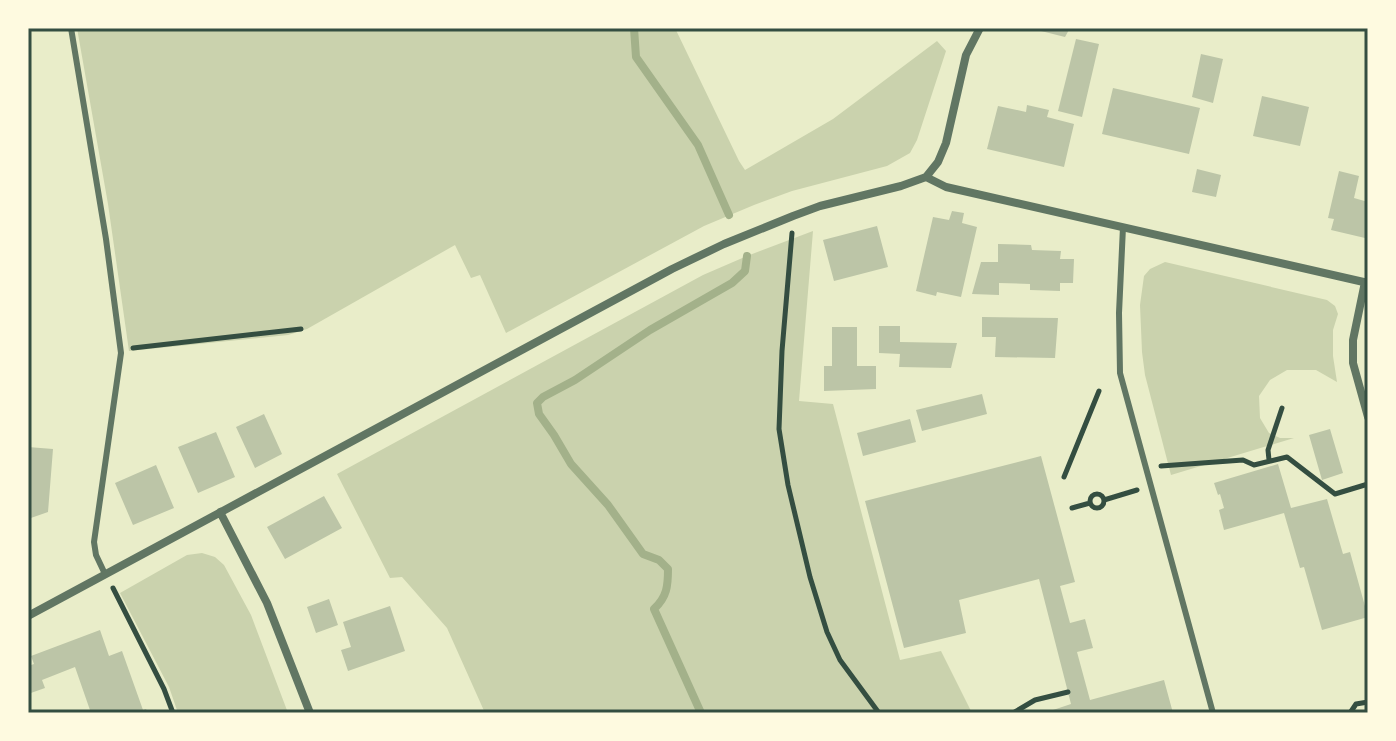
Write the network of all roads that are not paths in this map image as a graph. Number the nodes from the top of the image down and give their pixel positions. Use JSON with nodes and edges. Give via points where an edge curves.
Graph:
{"nodes":[{"id":1,"x":71,"y":28,"type":"edge"},
{"id":2,"x":980,"y":28,"type":"edge"},
{"id":3,"x":926,"y":177,"type":"junction"},
{"id":4,"x":1123,"y":227,"type":"junction"},
{"id":5,"x":1366,"y":282,"type":"edge"},
{"id":6,"x":1368,"y":417,"type":"edge"},
{"id":7,"x":220,"y":512,"type":"junction"},
{"id":8,"x":105,"y":574,"type":"junction"},
{"id":9,"x":28,"y":616,"type":"edge"},
{"id":10,"x":310,"y":713,"type":"edge"},
{"id":11,"x":1213,"y":713,"type":"edge"}],
"edges":[{"from":1,"to":8,"type":"lane","via":[[120,349],[94,542]]},
{"from":2,"to":3,"type":"street","via":[[966,55],[946,143]]},
{"from":3,"to":4,"type":"street","via":[[946,187]]},
{"from":3,"to":7,"type":"street","via":[[820,206],[724,244]]},
{"from":4,"to":5,"type":"street"},
{"from":4,"to":11,"type":"lane","via":[[1120,373]]},
{"from":5,"to":6,"type":"street","via":[[1353,363]]},
{"from":7,"to":8,"type":"street"},
{"from":7,"to":10,"type":"street","via":[[267,603]]},
{"from":8,"to":9,"type":"street"}]}
